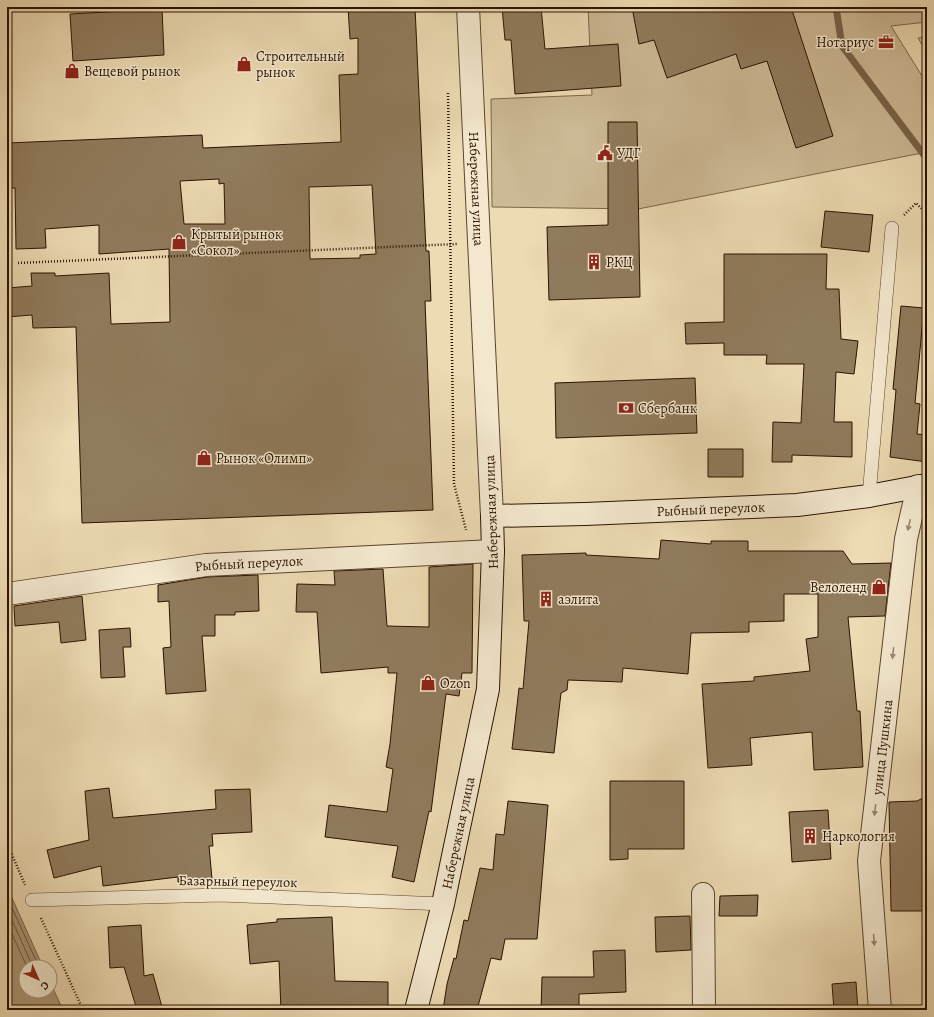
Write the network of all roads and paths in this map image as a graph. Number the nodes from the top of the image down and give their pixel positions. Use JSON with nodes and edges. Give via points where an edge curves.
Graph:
{"nodes":[{"id":1,"x":468,"y":7,"type":"edge"},
{"id":2,"x":448,"y":89,"type":"dead end"},
{"id":3,"x":927,"y":214,"type":"edge"},
{"id":4,"x":892,"y":228,"type":"joint"},
{"id":5,"x":479,"y":242,"type":"junction"},
{"id":6,"x":450,"y":244,"type":"junction"},
{"id":7,"x":18,"y":263,"type":"dead end"},
{"id":8,"x":923,"y":486,"type":"edge"},
{"id":9,"x":869,"y":496,"type":"junction"},
{"id":10,"x":492,"y":516,"type":"junction"},
{"id":11,"x":466,"y":531,"type":"dead end"},
{"id":12,"x":494,"y":551,"type":"junction"},
{"id":13,"x":7,"y":594,"type":"edge"},
{"id":14,"x":7,"y":843,"type":"edge"},
{"id":15,"x":704,"y":894,"type":"dead end"},
{"id":16,"x":32,"y":900,"type":"junction"},
{"id":17,"x":443,"y":904,"type":"junction"},
{"id":18,"x":82,"y":1010,"type":"edge"},
{"id":19,"x":416,"y":1010,"type":"edge"},
{"id":20,"x":704,"y":1010,"type":"edge"},
{"id":21,"x":880,"y":1010,"type":"edge"}],
"edges":[{"from":1,"to":5,"type":"street","name":"Набережная улица"},
{"from":2,"to":6,"type":"path"},
{"from":3,"to":4,"type":"path","via":[[916,204]]},
{"from":4,"to":9,"type":"lane"},
{"from":5,"to":6,"type":"path"},
{"from":5,"to":10,"type":"street","name":"Набережная улица"},
{"from":6,"to":7,"type":"path"},
{"from":6,"to":11,"type":"path","via":[[454,484]]},
{"from":8,"to":9,"type":"street","name":"Рыбный переулок"},
{"from":8,"to":21,"type":"street","name":"улица Пушкина","one_way":true,"via":[[906,539],[869,861]]},
{"from":9,"to":10,"type":"street","name":"Рыбный переулок","via":[[797,505]]},
{"from":10,"to":12,"type":"street","name":"Набережная улица"},
{"from":12,"to":13,"type":"street","name":"Рыбный переулок","via":[[206,565]]},
{"from":12,"to":17,"type":"street","name":"Набережная улица","via":[[488,689]]},
{"from":14,"to":16,"type":"path"},
{"from":15,"to":20,"type":"street"},
{"from":16,"to":17,"type":"lane","name":"Базарный переулок","via":[[221,895]]},
{"from":16,"to":18,"type":"path"},
{"from":17,"to":19,"type":"street","name":"Набережная улица"}]}
